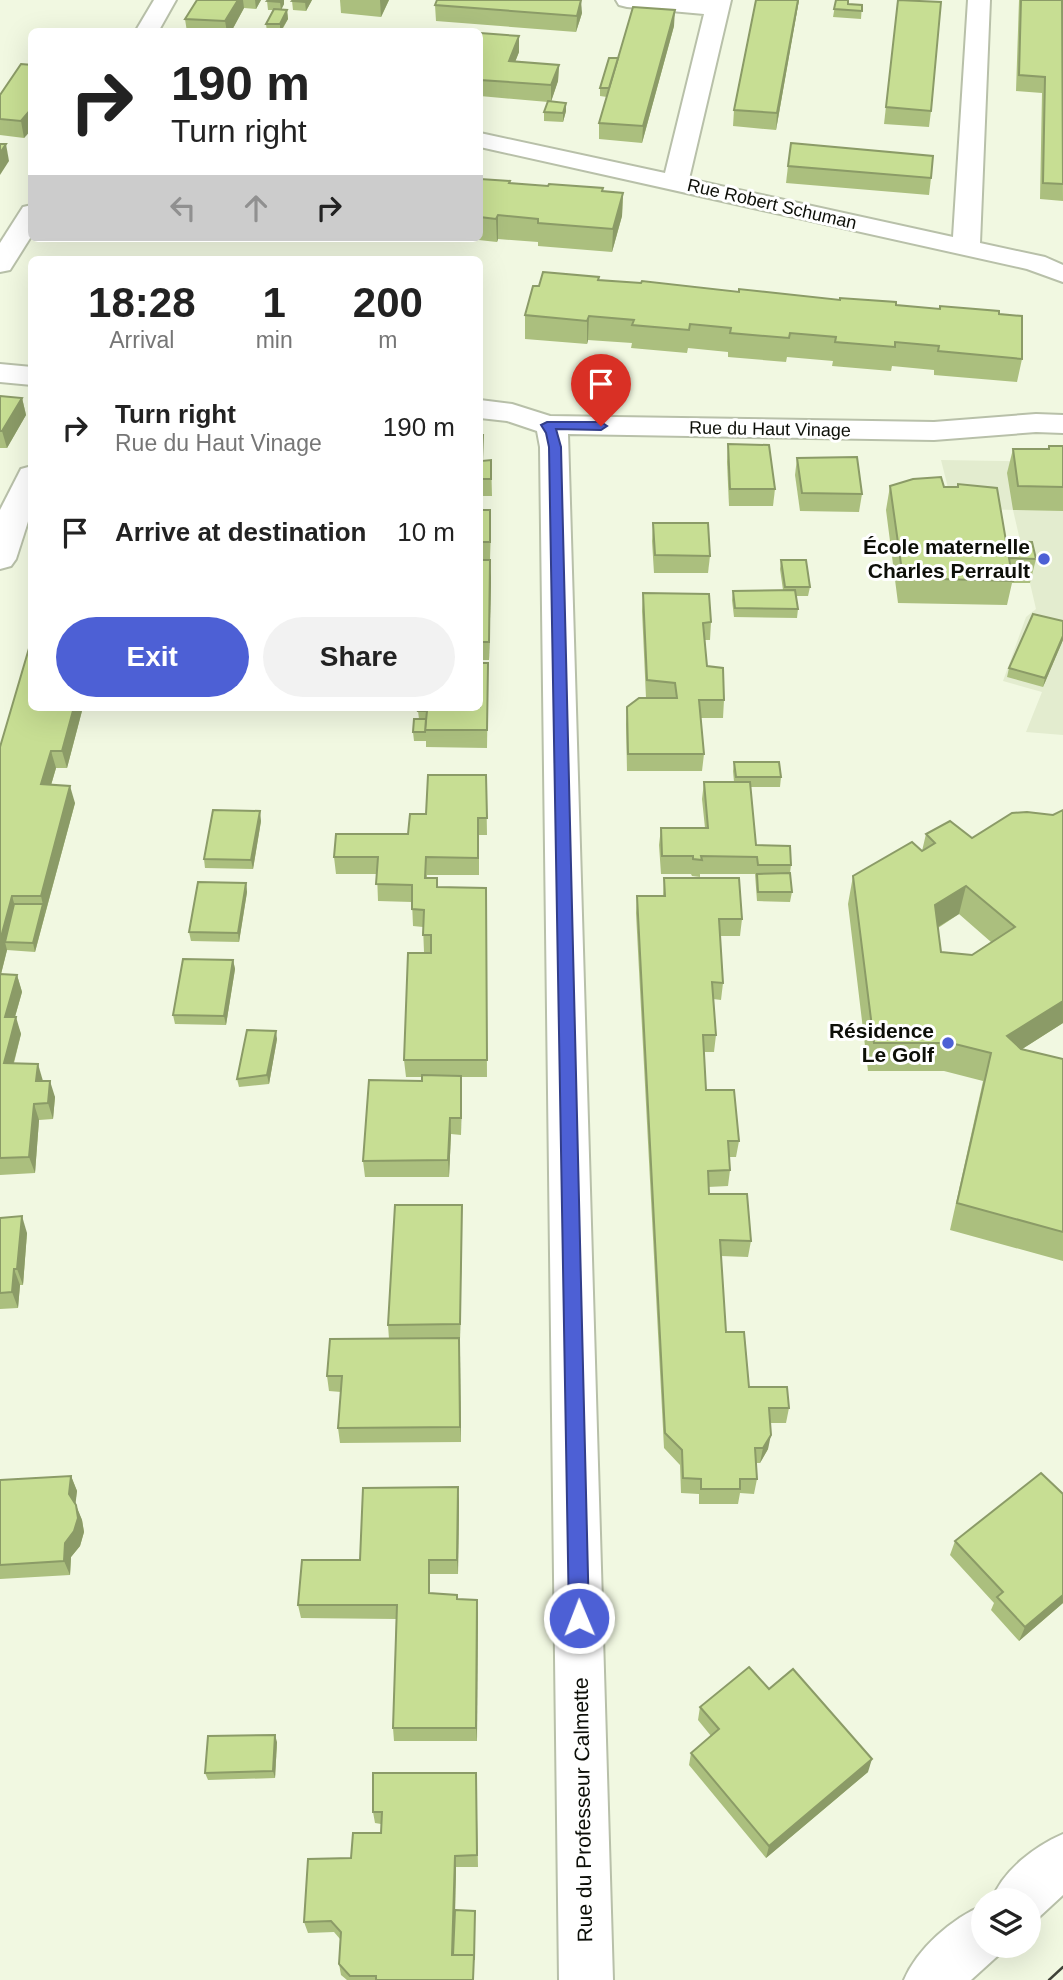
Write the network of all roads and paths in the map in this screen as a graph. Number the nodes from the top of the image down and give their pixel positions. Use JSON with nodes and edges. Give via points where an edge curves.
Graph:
{"nodes":[{"id":1,"x":165,"y":0,"type":"edge"},
{"id":2,"x":627,"y":0,"type":"edge"},
{"id":3,"x":979,"y":0,"type":"edge"},
{"id":4,"x":719,"y":4,"type":"edge"},
{"id":5,"x":148,"y":28,"type":"edge"},
{"id":6,"x":483,"y":141,"type":"edge"},
{"id":7,"x":675,"y":183,"type":"junction"},
{"id":8,"x":28,"y":219,"type":"edge"},
{"id":9,"x":966,"y":247,"type":"junction"},
{"id":10,"x":0,"y":264,"type":"edge"},
{"id":11,"x":1063,"y":274,"type":"edge"},
{"id":12,"x":0,"y":373,"type":"edge"},
{"id":13,"x":28,"y":376,"type":"edge"},
{"id":14,"x":483,"y":410,"type":"edge"},
{"id":15,"x":1063,"y":424,"type":"edge"},
{"id":16,"x":547,"y":425,"type":"junction"},
{"id":17,"x":28,"y":484,"type":"edge"},
{"id":18,"x":0,"y":559,"type":"edge"},
{"id":19,"x":1063,"y":1860,"type":"edge"},
{"id":20,"x":1032,"y":1888,"type":"edge"},
{"id":21,"x":971,"y":1944,"type":"edge"},
{"id":22,"x":586,"y":1980,"type":"edge"},
{"id":23,"x":931,"y":1980,"type":"edge"}],
"edges":[{"from":1,"to":5,"type":"street"},
{"from":2,"to":4,"type":"street"},
{"from":3,"to":9,"type":"street"},
{"from":4,"to":7,"type":"street"},
{"from":6,"to":7,"type":"street","name":"Rue Robert Schuman"},
{"from":7,"to":9,"type":"street","name":"Rue Robert Schuman"},
{"from":8,"to":10,"type":"street"},
{"from":9,"to":11,"type":"street","name":"Rue Robert Schuman"},
{"from":12,"to":13,"type":"street"},
{"from":14,"to":16,"type":"street","name":"Rue du Haut Vinage","via":[[512,413]]},
{"from":15,"to":16,"type":"street","name":"Rue du Haut Vinage","via":[[934,431]]},
{"from":16,"to":22,"type":"street","name":"Rue du Professeur Calmette","via":[[555,447]]},
{"from":17,"to":18,"type":"street"},
{"from":19,"to":20,"type":"street"},
{"from":21,"to":23,"type":"street"}]}
